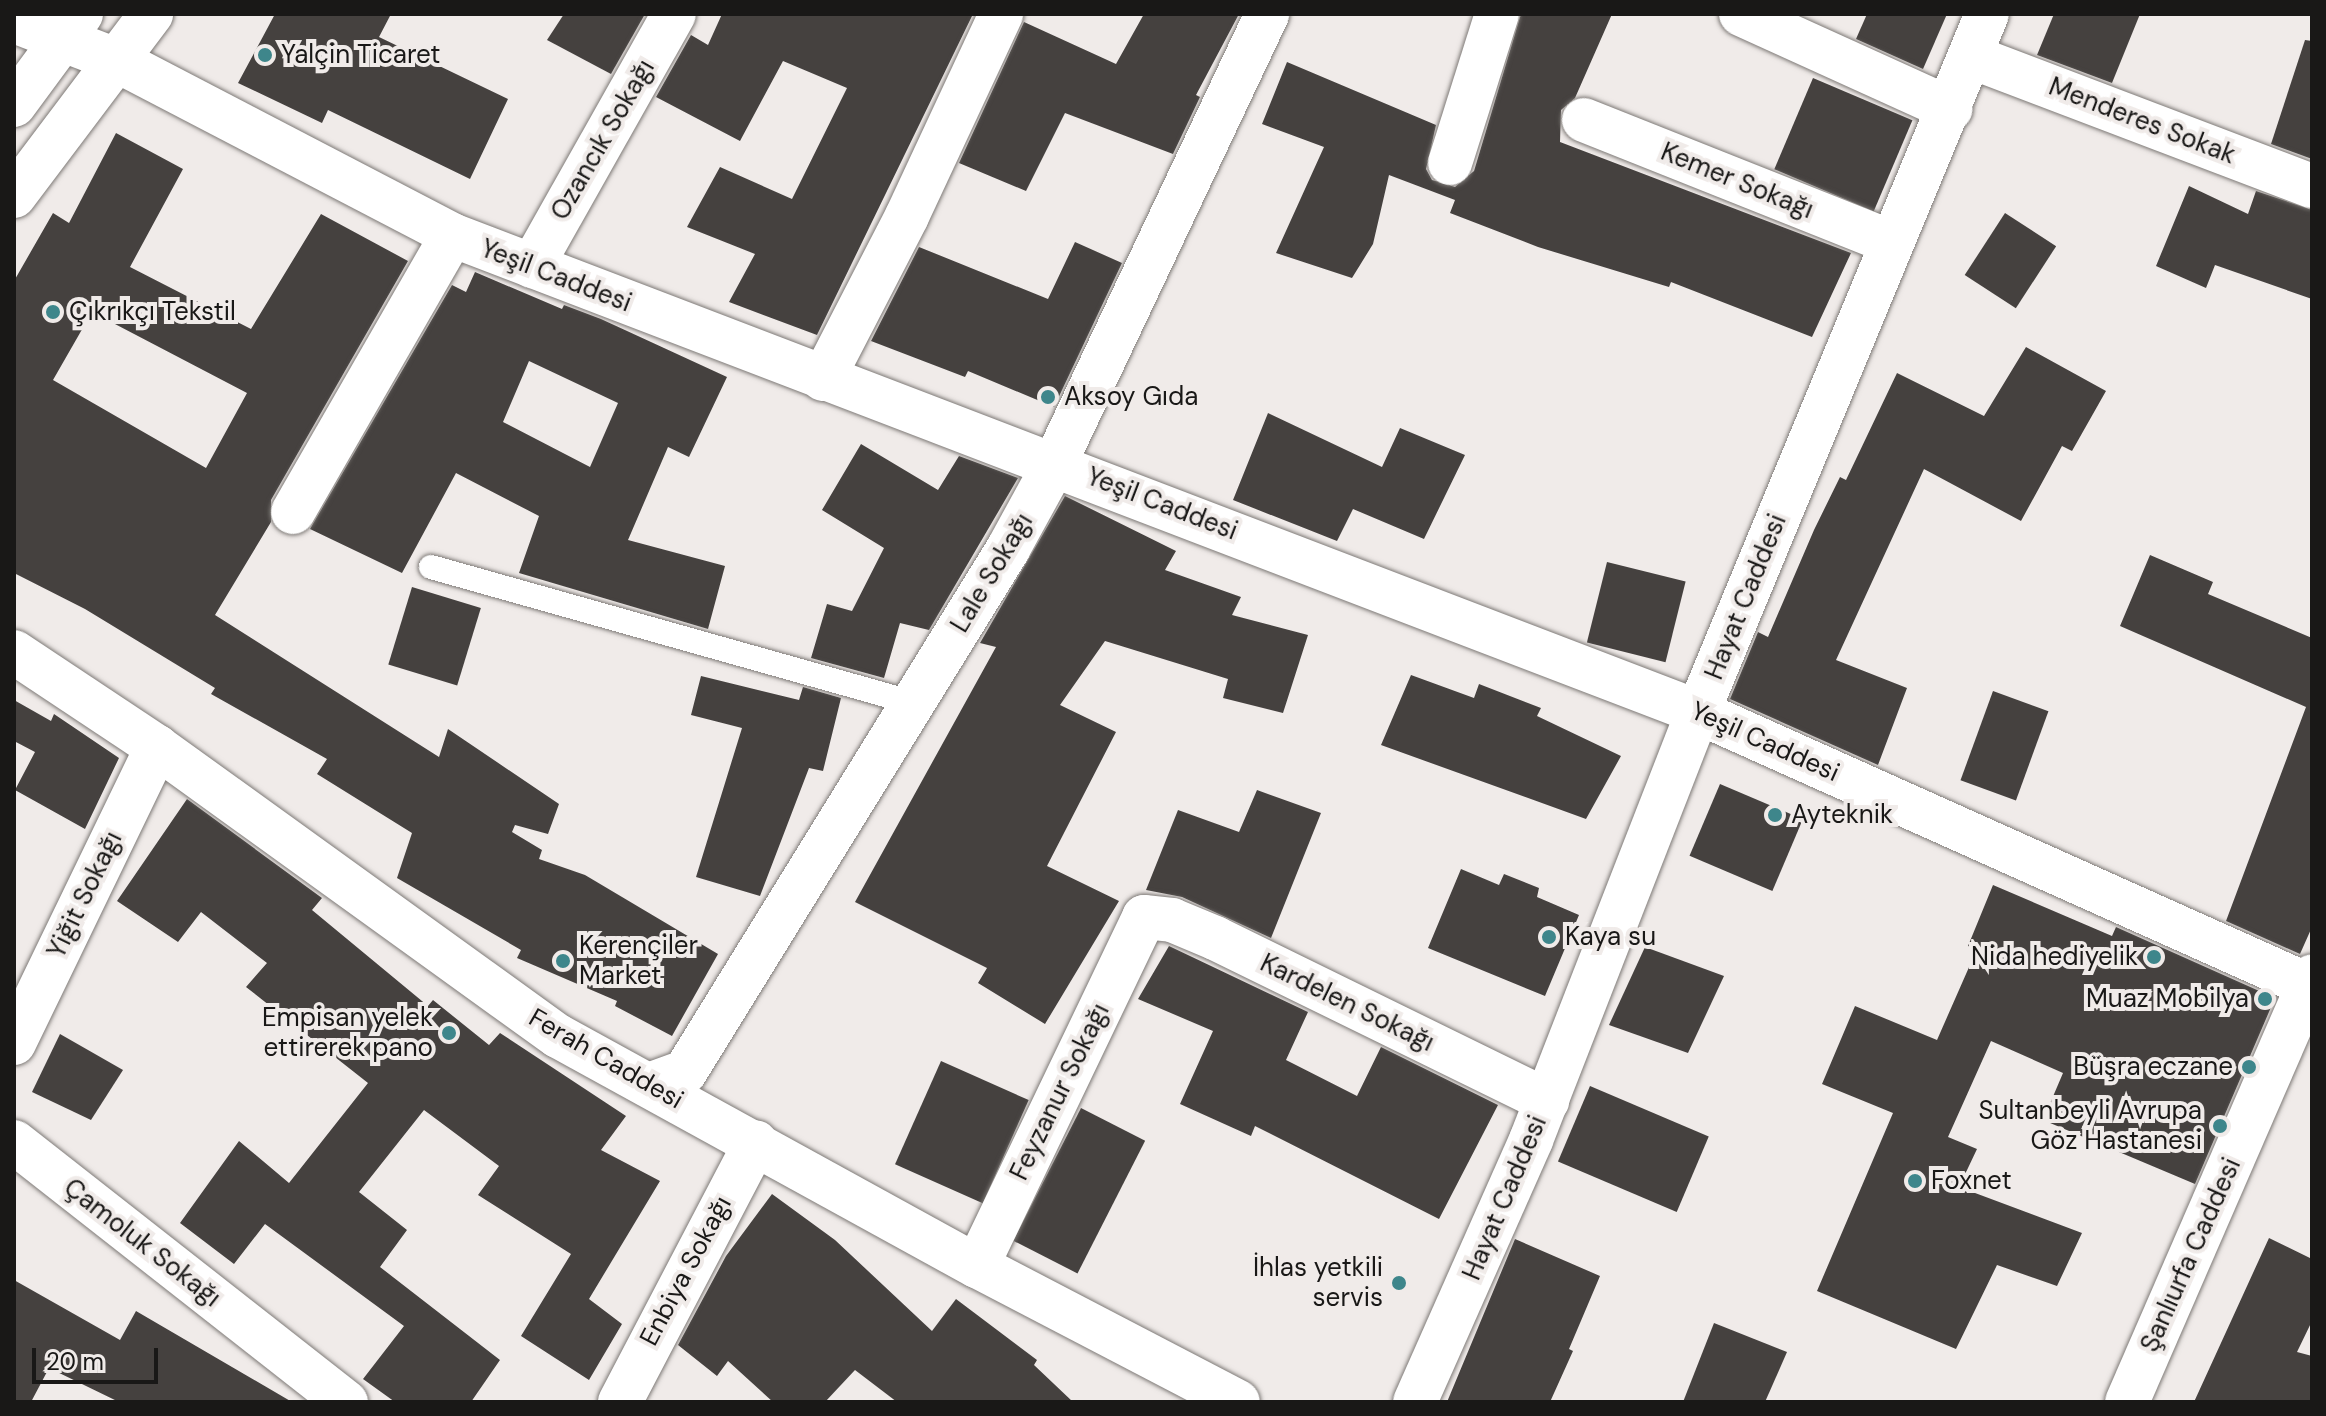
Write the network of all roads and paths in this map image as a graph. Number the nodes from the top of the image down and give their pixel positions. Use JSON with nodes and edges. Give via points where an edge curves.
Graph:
{"nodes":[{"id":1,"x":151,"y":14,"type":"edge"},
{"id":2,"x":674,"y":14,"type":"edge"},
{"id":3,"x":1001,"y":14,"type":"edge"},
{"id":4,"x":1267,"y":14,"type":"edge"},
{"id":5,"x":1497,"y":14,"type":"edge"},
{"id":6,"x":1741,"y":14,"type":"edge"},
{"id":7,"x":1987,"y":14,"type":"edge"},
{"id":8,"x":14,"y":21,"type":"edge"},
{"id":9,"x":72,"y":27,"type":"edge"},
{"id":10,"x":1972,"y":57,"type":"junction"},
{"id":11,"x":118,"y":61,"type":"junction"},
{"id":12,"x":14,"y":105,"type":"edge"},
{"id":13,"x":1950,"y":109,"type":"junction"},
{"id":14,"x":1584,"y":120,"type":"dead end"},
{"id":15,"x":1450,"y":163,"type":"dead end"},
{"id":16,"x":2312,"y":186,"type":"edge"},
{"id":17,"x":14,"y":196,"type":"edge"},
{"id":18,"x":452,"y":235,"type":"junction"},
{"id":19,"x":1890,"y":242,"type":"junction"},
{"id":20,"x":532,"y":266,"type":"junction"},
{"id":21,"x":823,"y":379,"type":"junction"},
{"id":22,"x":1055,"y":463,"type":"junction"},
{"id":23,"x":293,"y":512,"type":"dead end"},
{"id":24,"x":431,"y":567,"type":"dead end"},
{"id":25,"x":14,"y":652,"type":"edge"},
{"id":26,"x":914,"y":703,"type":"junction"},
{"id":27,"x":1698,"y":712,"type":"junction"},
{"id":28,"x":157,"y":747,"type":"junction"},
{"id":29,"x":1144,"y":917,"type":"joint"},
{"id":30,"x":2311,"y":983,"type":"edge"},
{"id":31,"x":14,"y":1043,"type":"edge"},
{"id":32,"x":649,"y":1085,"type":"junction"},
{"id":33,"x":1547,"y":1101,"type":"junction"},
{"id":34,"x":14,"y":1142,"type":"edge"},
{"id":35,"x":756,"y":1142,"type":"junction"},
{"id":36,"x":977,"y":1266,"type":"junction"},
{"id":37,"x":346,"y":1402,"type":"edge"},
{"id":38,"x":620,"y":1402,"type":"edge"},
{"id":39,"x":1238,"y":1402,"type":"edge"},
{"id":40,"x":1415,"y":1402,"type":"edge"},
{"id":41,"x":2127,"y":1402,"type":"edge"}],
"edges":[{"from":1,"to":11,"type":"street"},
{"from":2,"to":20,"type":"street","name":"Ozancık Sokağı"},
{"from":3,"to":21,"type":"street","via":[[907,216]]},
{"from":4,"to":22,"type":"street","name":"Lale Sokağı"},
{"from":5,"to":15,"type":"street"},
{"from":6,"to":13,"type":"street"},
{"from":7,"to":10,"type":"street","name":"Hayat Caddesi"},
{"from":8,"to":9,"type":"street","name":"Yeşil Caddesi"},
{"from":9,"to":11,"type":"street","name":"Yeşil Caddesi"},
{"from":9,"to":12,"type":"street"},
{"from":10,"to":13,"type":"street","name":"Hayat Caddesi"},
{"from":10,"to":16,"type":"street","name":"Menderes Sokak"},
{"from":11,"to":17,"type":"street"},
{"from":11,"to":18,"type":"street","name":"Yeşil Caddesi"},
{"from":13,"to":19,"type":"street","name":"Hayat Caddesi"},
{"from":14,"to":19,"type":"street","name":"Kemer Sokağı"},
{"from":18,"to":20,"type":"street","name":"Yeşil Caddesi"},
{"from":18,"to":23,"type":"street"},
{"from":19,"to":27,"type":"street","name":"Hayat Caddesi"},
{"from":20,"to":21,"type":"street","name":"Yeşil Caddesi"},
{"from":21,"to":22,"type":"street","name":"Yeşil Caddesi"},
{"from":22,"to":26,"type":"street","name":"Lale Sokağı"},
{"from":22,"to":27,"type":"street","name":"Yeşil Caddesi"},
{"from":24,"to":26,"type":"lane"},
{"from":25,"to":28,"type":"street","name":"Ferah Caddesi"},
{"from":26,"to":32,"type":"street","name":"Lale Sokağı","via":[[685,1072]]},
{"from":27,"to":30,"type":"street","name":"Yeşil Caddesi"},
{"from":27,"to":33,"type":"street","name":"Hayat Caddesi"},
{"from":28,"to":31,"type":"street","name":"Yiğit Sokağı"},
{"from":28,"to":32,"type":"street","name":"Ferah Caddesi","via":[[558,1036]]},
{"from":29,"to":33,"type":"street","name":"Kardelen Sokağı","via":[[1172,920],[1215,938]]},
{"from":29,"to":36,"type":"street","name":"Feyzanur Sokağı"},
{"from":30,"to":41,"type":"street","name":"Şanlıurfa Caddesi"},
{"from":32,"to":35,"type":"street","name":"Ferah Caddesi"},
{"from":33,"to":40,"type":"street","name":"Hayat Caddesi"},
{"from":34,"to":37,"type":"street","name":"Çamoluk Sokağı"},
{"from":35,"to":36,"type":"street","name":"Ferah Caddesi"},
{"from":35,"to":38,"type":"street","name":"Enbiya Sokağı"},
{"from":36,"to":39,"type":"street","name":"Ferah Caddesi"}]}
